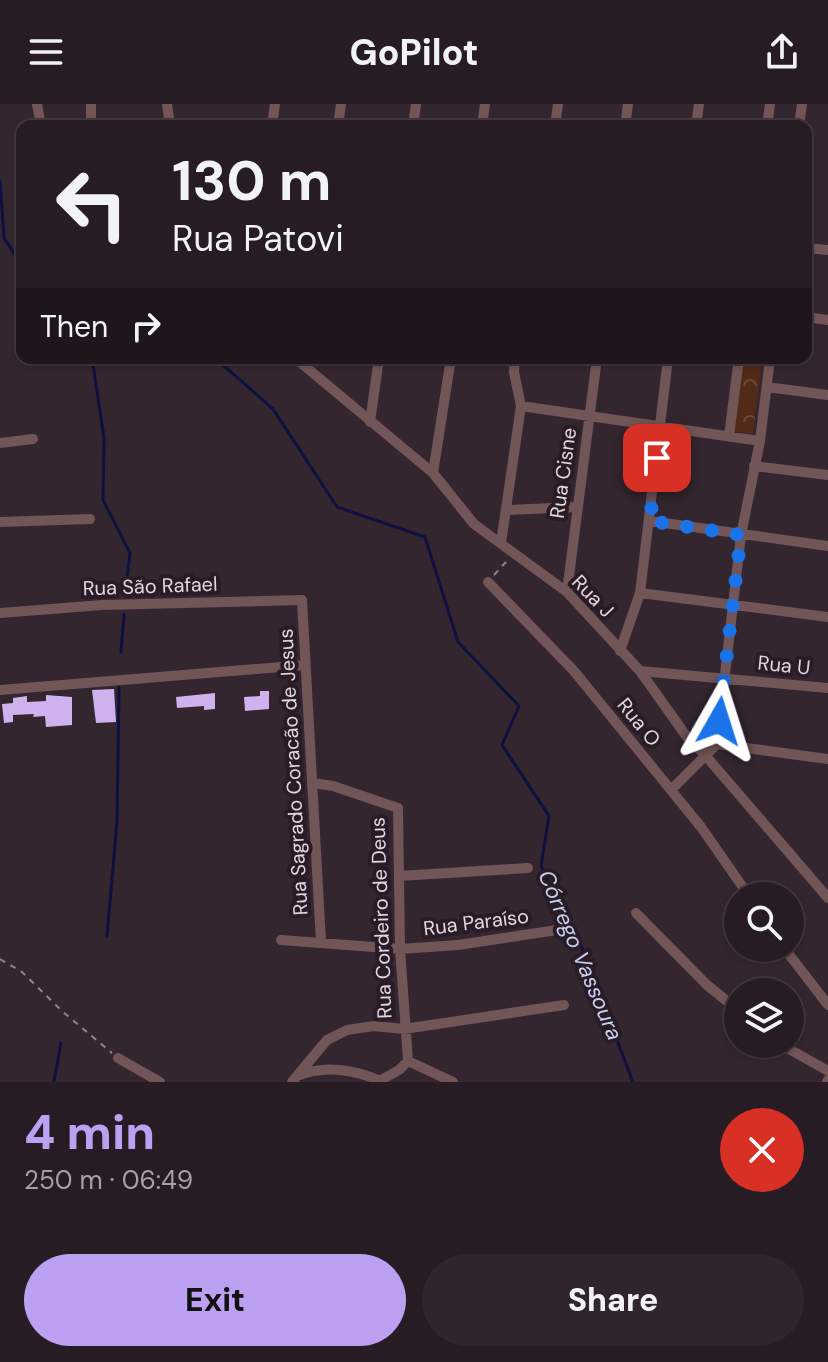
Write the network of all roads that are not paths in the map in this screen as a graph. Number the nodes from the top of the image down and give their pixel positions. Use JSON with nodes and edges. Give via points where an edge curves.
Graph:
{"nodes":[{"id":1,"x":307,"y":364,"type":"edge"},
{"id":2,"x":378,"y":364,"type":"edge"},
{"id":3,"x":450,"y":364,"type":"edge"},
{"id":4,"x":515,"y":364,"type":"edge"},
{"id":5,"x":596,"y":364,"type":"edge"},
{"id":6,"x":667,"y":364,"type":"edge"},
{"id":7,"x":738,"y":364,"type":"edge"},
{"id":8,"x":769,"y":364,"type":"edge"},
{"id":9,"x":767,"y":387,"type":"junction"},
{"id":10,"x":828,"y":395,"type":"edge"},
{"id":11,"x":521,"y":406,"type":"junction"},
{"id":12,"x":589,"y":416,"type":"junction"},
{"id":13,"x":370,"y":422,"type":"junction"},
{"id":14,"x":660,"y":426,"type":"junction"},
{"id":15,"x":729,"y":436,"type":"junction"},
{"id":16,"x":33,"y":439,"type":"dead end"},
{"id":17,"x":760,"y":441,"type":"junction"},
{"id":18,"x":0,"y":443,"type":"edge"},
{"id":19,"x":754,"y":466,"type":"junction"},
{"id":20,"x":433,"y":473,"type":"junction"},
{"id":21,"x":828,"y":475,"type":"edge"},
{"id":22,"x":576,"y":507,"type":"junction"},
{"id":23,"x":506,"y":510,"type":"junction"},
{"id":24,"x":90,"y":519,"type":"dead end"},
{"id":25,"x":650,"y":521,"type":"junction"},
{"id":26,"x":0,"y":522,"type":"edge"},
{"id":27,"x":741,"y":535,"type":"junction"},
{"id":28,"x":501,"y":543,"type":"junction"},
{"id":29,"x":828,"y":546,"type":"edge"},
{"id":30,"x":488,"y":582,"type":"road end"},
{"id":31,"x":567,"y":592,"type":"junction"},
{"id":32,"x":640,"y":593,"type":"junction"},
{"id":33,"x":302,"y":600,"type":"joint"},
{"id":34,"x":734,"y":604,"type":"junction"},
{"id":35,"x":0,"y":613,"type":"edge"},
{"id":36,"x":828,"y":617,"type":"edge"},
{"id":37,"x":620,"y":651,"type":"junction"},
{"id":38,"x":305,"y":665,"type":"junction"},
{"id":39,"x":640,"y":671,"type":"junction"},
{"id":40,"x":724,"y":677,"type":"junction"},
{"id":41,"x":828,"y":688,"type":"edge"},
{"id":42,"x":0,"y":690,"type":"edge"},
{"id":43,"x":717,"y":744,"type":"junction"},
{"id":44,"x":705,"y":755,"type":"junction"},
{"id":45,"x":828,"y":759,"type":"edge"},
{"id":46,"x":313,"y":783,"type":"junction"},
{"id":47,"x":671,"y":790,"type":"junction"},
{"id":48,"x":528,"y":868,"type":"dead end"},
{"id":49,"x":399,"y":876,"type":"junction"},
{"id":50,"x":739,"y":882,"type":"edge"},
{"id":51,"x":828,"y":898,"type":"edge"},
{"id":52,"x":636,"y":913,"type":"dead end"},
{"id":53,"x":557,"y":930,"type":"dead end"},
{"id":54,"x":281,"y":940,"type":"dead end"},
{"id":55,"x":321,"y":942,"type":"junction"},
{"id":56,"x":400,"y":949,"type":"junction"},
{"id":57,"x":795,"y":962,"type":"edge"},
{"id":58,"x":724,"y":999,"type":"edge"},
{"id":59,"x":564,"y":1005,"type":"dead end"},
{"id":60,"x":828,"y":1005,"type":"edge"},
{"id":61,"x":404,"y":1029,"type":"junction"},
{"id":62,"x":118,"y":1058,"type":"road end"},
{"id":63,"x":804,"y":1058,"type":"edge"},
{"id":64,"x":408,"y":1061,"type":"junction"},
{"id":65,"x":828,"y":1071,"type":"edge"},
{"id":66,"x":294,"y":1079,"type":"edge"},
{"id":67,"x":382,"y":1081,"type":"edge"},
{"id":68,"x":160,"y":1082,"type":"edge"},
{"id":69,"x":453,"y":1082,"type":"edge"}],
"edges":[{"from":1,"to":13,"type":"street","name":"Rua J"},
{"from":2,"to":13,"type":"street"},
{"from":3,"to":20,"type":"street"},
{"from":4,"to":11,"type":"street"},
{"from":5,"to":12,"type":"street","name":"Rua Cisne"},
{"from":6,"to":14,"type":"street"},
{"from":7,"to":15,"type":"street"},
{"from":8,"to":9,"type":"street"},
{"from":9,"to":10,"type":"street"},
{"from":9,"to":17,"type":"street"},
{"from":11,"to":12,"type":"street"},
{"from":11,"to":23,"type":"street"},
{"from":12,"to":14,"type":"street"},
{"from":12,"to":22,"type":"street","name":"Rua Cisne"},
{"from":13,"to":20,"type":"street","name":"Rua J"},
{"from":14,"to":15,"type":"street"},
{"from":14,"to":25,"type":"street"},
{"from":15,"to":17,"type":"street"},
{"from":16,"to":18,"type":"street"},
{"from":17,"to":19,"type":"street"},
{"from":19,"to":21,"type":"street"},
{"from":19,"to":27,"type":"street"},
{"from":20,"to":28,"type":"street","name":"Rua J","via":[[474,524]]},
{"from":22,"to":23,"type":"street"},
{"from":22,"to":31,"type":"street","name":"Rua Cisne"},
{"from":23,"to":28,"type":"street"},
{"from":24,"to":26,"type":"street"},
{"from":25,"to":27,"type":"street"},
{"from":25,"to":32,"type":"street"},
{"from":27,"to":29,"type":"street"},
{"from":27,"to":34,"type":"street"},
{"from":28,"to":31,"type":"street","name":"Rua J"},
{"from":30,"to":47,"type":"street","name":"Rua O","via":[[574,671]]},
{"from":31,"to":37,"type":"street","name":"Rua J"},
{"from":32,"to":34,"type":"street"},
{"from":32,"to":37,"type":"street"},
{"from":33,"to":35,"type":"street","name":"Rua São Rafael"},
{"from":33,"to":38,"type":"street","name":"Rua Sagrado Coracão de Jesus"},
{"from":34,"to":36,"type":"street"},
{"from":34,"to":40,"type":"street"},
{"from":37,"to":39,"type":"street","name":"Rua J"},
{"from":38,"to":42,"type":"street"},
{"from":38,"to":46,"type":"street","name":"Rua Sagrado Coracão de Jesus"},
{"from":39,"to":40,"type":"street","name":"Rua U"},
{"from":39,"to":44,"type":"street","name":"Rua J"},
{"from":40,"to":41,"type":"street","name":"Rua U"},
{"from":40,"to":43,"type":"street"},
{"from":43,"to":44,"type":"street"},
{"from":43,"to":45,"type":"street"},
{"from":44,"to":47,"type":"street"},
{"from":44,"to":51,"type":"street","name":"Rua J"},
{"from":46,"to":49,"type":"street","name":"Rua Cordeiro de Deus","via":[[398,808]]},
{"from":46,"to":55,"type":"street","name":"Rua Sagrado Coracão de Jesus"},
{"from":47,"to":50,"type":"street","name":"Rua O"},
{"from":48,"to":49,"type":"street"},
{"from":49,"to":56,"type":"street","name":"Rua Cordeiro de Deus"},
{"from":52,"to":58,"type":"street"},
{"from":53,"to":56,"type":"street","name":"Rua Paraíso"},
{"from":54,"to":55,"type":"street","name":"Rua Paraíso"},
{"from":55,"to":56,"type":"street","name":"Rua Paraíso"},
{"from":56,"to":61,"type":"street","name":"Rua Cordeiro de Deus"},
{"from":57,"to":60,"type":"street"},
{"from":59,"to":61,"type":"street"},
{"from":61,"to":64,"type":"street","name":"Rua Cordeiro de Deus"},
{"from":61,"to":66,"type":"street","via":[[347,1030],[327,1040]]},
{"from":62,"to":68,"type":"street"},
{"from":63,"to":65,"type":"street"},
{"from":64,"to":67,"type":"street"},
{"from":64,"to":69,"type":"street"},
{"from":66,"to":67,"type":"street","via":[[315,1069],[340,1069]]}]}
